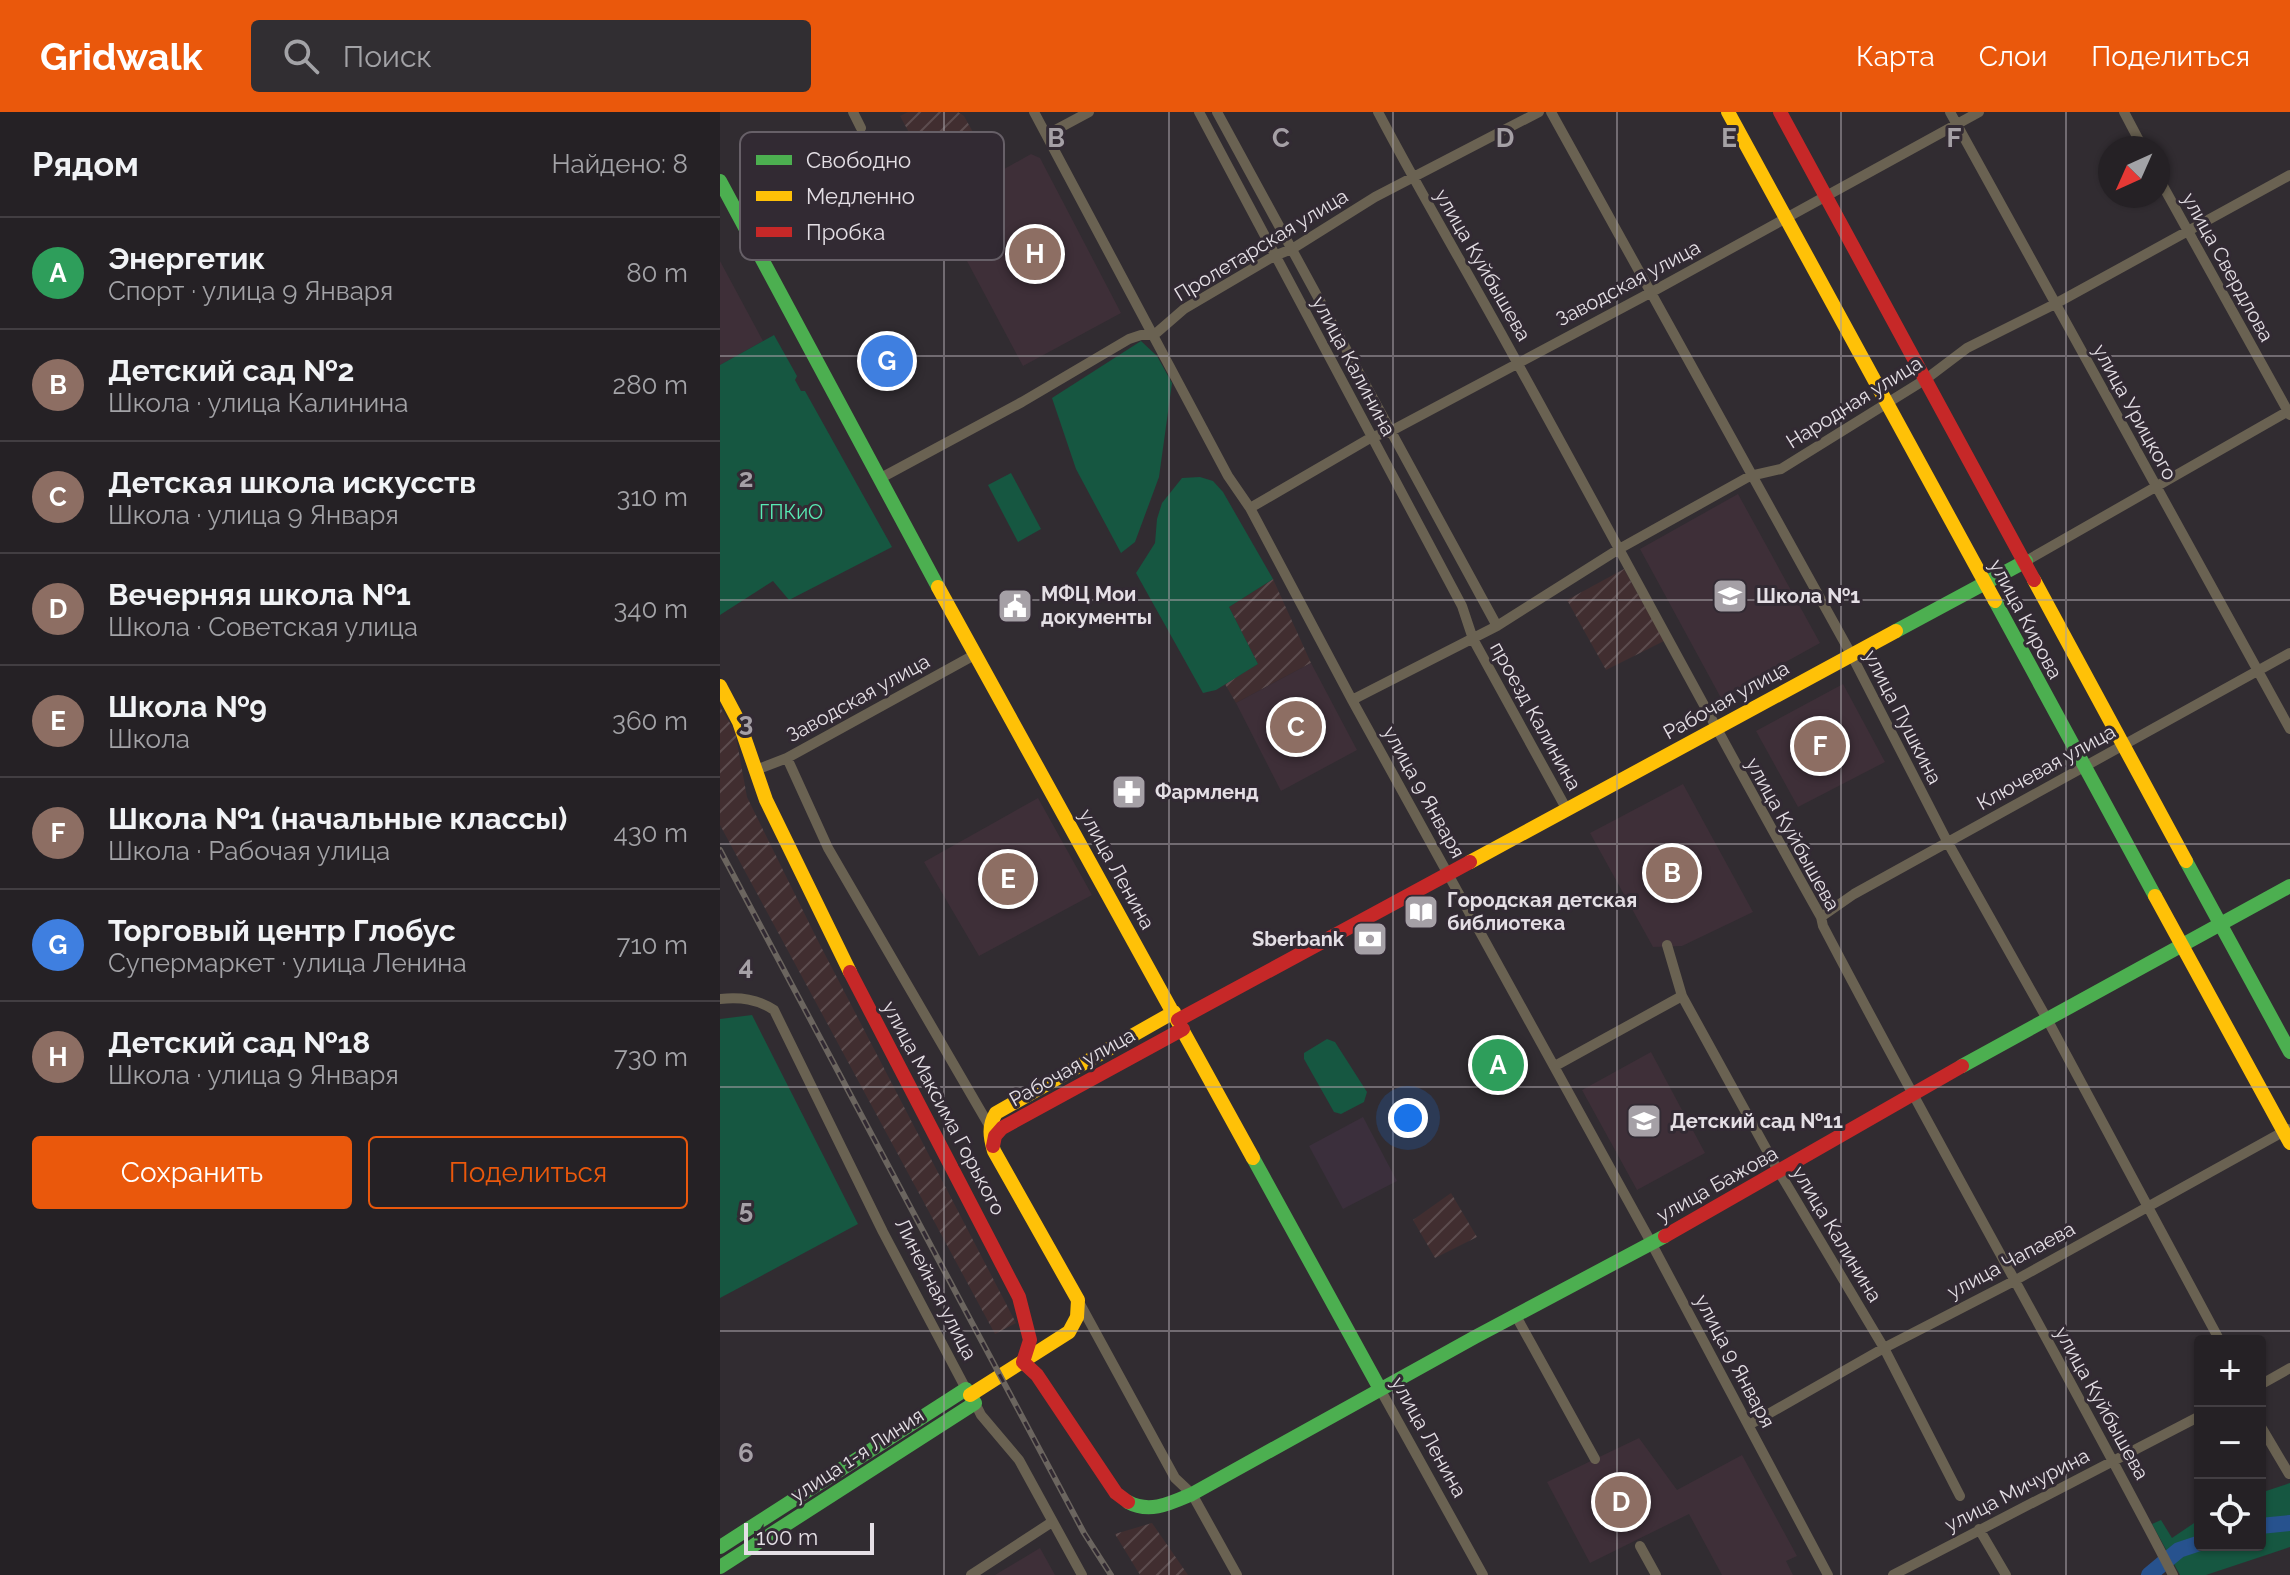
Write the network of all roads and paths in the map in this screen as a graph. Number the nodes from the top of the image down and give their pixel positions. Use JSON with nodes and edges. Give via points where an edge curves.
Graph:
{"nodes":[{"id":1,"x":853,"y":112,"type":"edge"},
{"id":2,"x":1034,"y":112,"type":"edge"},
{"id":3,"x":1089,"y":112,"type":"edge"},
{"id":4,"x":1199,"y":112,"type":"edge"},
{"id":5,"x":1217,"y":112,"type":"edge"},
{"id":6,"x":1378,"y":112,"type":"edge"},
{"id":7,"x":1539,"y":112,"type":"edge"},
{"id":8,"x":1551,"y":112,"type":"edge"},
{"id":9,"x":1728,"y":112,"type":"edge"},
{"id":10,"x":1780,"y":112,"type":"edge"},
{"id":11,"x":1950,"y":112,"type":"edge"},
{"id":12,"x":1979,"y":112,"type":"edge"},
{"id":13,"x":2124,"y":112,"type":"edge"},
{"id":14,"x":1957,"y":125,"type":"junction"},
{"id":15,"x":861,"y":128,"type":"dead end"},
{"id":16,"x":1048,"y":134,"type":"junction"},
{"id":17,"x":2137,"y":136,"type":"edge"},
{"id":18,"x":2290,"y":175,"type":"edge"},
{"id":19,"x":1413,"y":179,"type":"junction"},
{"id":20,"x":720,"y":181,"type":"edge"},
{"id":21,"x":1827,"y":197,"type":"junction"},
{"id":22,"x":2170,"y":200,"type":"edge"},
{"id":23,"x":740,"y":218,"type":"edge"},
{"id":24,"x":1785,"y":218,"type":"junction"},
{"id":25,"x":2187,"y":232,"type":"junction"},
{"id":26,"x":1292,"y":249,"type":"junction"},
{"id":27,"x":1274,"y":256,"type":"junction"},
{"id":28,"x":762,"y":260,"type":"edge"},
{"id":29,"x":1650,"y":293,"type":"junction"},
{"id":30,"x":2055,"y":304,"type":"junction"},
{"id":31,"x":1154,"y":335,"type":"junction"},
{"id":32,"x":1517,"y":362,"type":"junction"},
{"id":33,"x":1926,"y":379,"type":"junction"},
{"id":34,"x":1887,"y":402,"type":"junction"},
{"id":35,"x":2289,"y":412,"type":"edge"},
{"id":36,"x":1391,"y":431,"type":"junction"},
{"id":37,"x":1372,"y":437,"type":"junction"},
{"id":38,"x":1750,"y":476,"type":"junction"},
{"id":39,"x":879,"y":479,"type":"junction"},
{"id":40,"x":2156,"y":487,"type":"junction"},
{"id":41,"x":1250,"y":508,"type":"junction"},
{"id":42,"x":1619,"y":549,"type":"junction"},
{"id":43,"x":2026,"y":561,"type":"junction"},
{"id":44,"x":1984,"y":584,"type":"junction"},
{"id":45,"x":1497,"y":626,"type":"junction"},
{"id":46,"x":1473,"y":639,"type":"junction"},
{"id":47,"x":2290,"y":653,"type":"edge"},
{"id":48,"x":976,"y":654,"type":"junction"},
{"id":49,"x":1851,"y":654,"type":"junction"},
{"id":50,"x":2259,"y":671,"type":"junction"},
{"id":51,"x":720,"y":686,"type":"edge"},
{"id":52,"x":1352,"y":700,"type":"junction"},
{"id":53,"x":1716,"y":729,"type":"junction"},
{"id":54,"x":2290,"y":729,"type":"edge"},
{"id":55,"x":2124,"y":744,"type":"junction"},
{"id":56,"x":787,"y":758,"type":"junction"},
{"id":57,"x":2083,"y":766,"type":"junction"},
{"id":58,"x":756,"y":770,"type":"junction"},
{"id":59,"x":1567,"y":810,"type":"junction"},
{"id":60,"x":1948,"y":843,"type":"junction"},
{"id":61,"x":1449,"y":874,"type":"junction"},
{"id":62,"x":2290,"y":886,"type":"edge"},
{"id":63,"x":1821,"y":917,"type":"junction"},
{"id":64,"x":2220,"y":924,"type":"junction"},
{"id":65,"x":1667,"y":945,"type":"dead end"},
{"id":66,"x":2181,"y":945,"type":"junction"},
{"id":67,"x":1682,"y":996,"type":"junction"},
{"id":68,"x":720,"y":999,"type":"edge"},
{"id":69,"x":2047,"y":1019,"type":"junction"},
{"id":70,"x":1178,"y":1020,"type":"junction"},
{"id":71,"x":2290,"y":1052,"type":"edge"},
{"id":72,"x":1555,"y":1066,"type":"junction"},
{"id":73,"x":1912,"y":1094,"type":"junction"},
{"id":74,"x":990,"y":1127,"type":"junction"},
{"id":75,"x":2288,"y":1134,"type":"edge"},
{"id":76,"x":994,"y":1151,"type":"junction"},
{"id":77,"x":1780,"y":1172,"type":"junction"},
{"id":78,"x":2146,"y":1206,"type":"junction"},
{"id":79,"x":1651,"y":1244,"type":"junction"},
{"id":80,"x":2014,"y":1281,"type":"junction"},
{"id":81,"x":1078,"y":1300,"type":"junction"},
{"id":82,"x":1516,"y":1316,"type":"junction"},
{"id":83,"x":2217,"y":1335,"type":"edge"},
{"id":84,"x":1884,"y":1348,"type":"junction"},
{"id":85,"x":1023,"y":1362,"type":"junction"},
{"id":86,"x":2290,"y":1368,"type":"edge"},
{"id":87,"x":2266,"y":1382,"type":"edge"},
{"id":88,"x":1380,"y":1389,"type":"junction"},
{"id":89,"x":970,"y":1396,"type":"junction"},
{"id":90,"x":2194,"y":1419,"type":"edge"},
{"id":91,"x":1749,"y":1425,"type":"junction"},
{"id":92,"x":2266,"y":1435,"type":"edge"},
{"id":93,"x":1595,"y":1459,"type":"dead end"},
{"id":94,"x":2113,"y":1460,"type":"junction"},
{"id":95,"x":2289,"y":1474,"type":"edge"},
{"id":96,"x":1192,"y":1494,"type":"junction"},
{"id":97,"x":1960,"y":1496,"type":"dead end"},
{"id":98,"x":1052,"y":1522,"type":"junction"},
{"id":99,"x":1979,"y":1529,"type":"junction"},
{"id":100,"x":1640,"y":1546,"type":"dead end"},
{"id":101,"x":720,"y":1547,"type":"edge"},
{"id":102,"x":720,"y":1567,"type":"edge"},
{"id":103,"x":1481,"y":1572,"type":"edge"},
{"id":104,"x":971,"y":1575,"type":"edge"},
{"id":105,"x":1082,"y":1575,"type":"edge"},
{"id":106,"x":1237,"y":1575,"type":"edge"},
{"id":107,"x":1466,"y":1575,"type":"edge"},
{"id":108,"x":1656,"y":1575,"type":"edge"},
{"id":109,"x":1828,"y":1575,"type":"edge"},
{"id":110,"x":1893,"y":1575,"type":"edge"},
{"id":111,"x":2006,"y":1575,"type":"edge"},
{"id":112,"x":2173,"y":1575,"type":"edge"}],
"edges":[{"from":1,"to":15,"type":"street"},
{"from":2,"to":16,"type":"street","name":"улица 9 Января"},
{"from":3,"to":16,"type":"street"},
{"from":4,"to":27,"type":"street","name":"улица Калинина"},
{"from":5,"to":26,"type":"street","name":"улица Калинина"},
{"from":6,"to":19,"type":"street","name":"улица Куйбышева"},
{"from":7,"to":19,"type":"street","name":"Пролетарская улица"},
{"from":8,"to":29,"type":"street","name":"улица Пушкина"},
{"from":9,"to":24,"type":"main road","name":"улица Кирова"},
{"from":10,"to":21,"type":"main road","name":"улица Кирова"},
{"from":11,"to":14,"type":"street","name":"улица Урицкого"},
{"from":12,"to":14,"type":"street","name":"Заводская улица"},
{"from":13,"to":17,"type":"street"},
{"from":14,"to":21,"type":"street","name":"Заводская улица"},
{"from":14,"to":30,"type":"street","name":"улица Урицкого"},
{"from":16,"to":31,"type":"street","name":"улица 9 Января"},
{"from":18,"to":25,"type":"street","name":"Народная улица"},
{"from":19,"to":26,"type":"street","name":"Пролетарская улица"},
{"from":19,"to":32,"type":"street","name":"улица Куйбышева"},
{"from":20,"to":23,"type":"main road","name":"улица Ленина"},
{"from":21,"to":24,"type":"street","name":"Заводская улица"},
{"from":21,"to":33,"type":"main road","name":"улица Кирова"},
{"from":22,"to":25,"type":"street","name":"улица Свердлова"},
{"from":24,"to":29,"type":"street","name":"Заводская улица"},
{"from":24,"to":34,"type":"main road","name":"улица Кирова"},
{"from":25,"to":30,"type":"street","name":"Народная улица"},
{"from":25,"to":35,"type":"street","name":"улица Свердлова"},
{"from":26,"to":27,"type":"street","name":"Пролетарская улица"},
{"from":26,"to":36,"type":"street","name":"улица Калинина"},
{"from":27,"to":31,"type":"street","name":"Пролетарская улица","via":[[1184,309]]},
{"from":27,"to":37,"type":"street","name":"улица Калинина"},
{"from":28,"to":39,"type":"main road","name":"улица Ленина"},
{"from":29,"to":32,"type":"street","name":"Заводская улица"},
{"from":29,"to":38,"type":"street","name":"улица Пушкина"},
{"from":30,"to":33,"type":"street","name":"Народная улица","via":[[1967,348]]},
{"from":30,"to":40,"type":"street","name":"улица Урицкого"},
{"from":31,"to":39,"type":"street","name":"Пролетарская улица","via":[[1129,339]]},
{"from":31,"to":41,"type":"street","name":"улица 9 Января"},
{"from":32,"to":36,"type":"street","name":"Заводская улица"},
{"from":32,"to":42,"type":"street","name":"улица Куйбышева"},
{"from":33,"to":34,"type":"street","name":"Народная улица"},
{"from":33,"to":43,"type":"main road","name":"улица Кирова"},
{"from":34,"to":38,"type":"street","name":"Народная улица","via":[[1781,469]]},
{"from":34,"to":44,"type":"main road","name":"улица Кирова"},
{"from":35,"to":40,"type":"street","name":"Рабочая улица"},
{"from":36,"to":37,"type":"street","name":"Заводская улица"},
{"from":36,"to":45,"type":"street","name":"улица Калинина"},
{"from":37,"to":41,"type":"street","name":"Заводская улица"},
{"from":37,"to":46,"type":"street","name":"улица Калинина","via":[[1462,606]]},
{"from":38,"to":42,"type":"street","name":"Народная улица"},
{"from":38,"to":49,"type":"street","name":"улица Пушкина"},
{"from":39,"to":48,"type":"main road","name":"улица Ленина"},
{"from":40,"to":43,"type":"street","name":"Рабочая улица"},
{"from":40,"to":50,"type":"street","name":"улица Урицкого"},
{"from":41,"to":52,"type":"street","name":"улица 9 Января"},
{"from":42,"to":45,"type":"street","name":"Народная улица"},
{"from":42,"to":53,"type":"street","name":"улица Куйбышева"},
{"from":43,"to":44,"type":"main road","name":"Рабочая улица"},
{"from":43,"to":55,"type":"main road","name":"улица Кирова"},
{"from":44,"to":49,"type":"main road","name":"Рабочая улица"},
{"from":44,"to":57,"type":"main road","name":"улица Кирова"},
{"from":45,"to":46,"type":"street","name":"Народная улица"},
{"from":46,"to":52,"type":"street","name":"Народная улица"},
{"from":46,"to":59,"type":"street","name":"проезд Калинина"},
{"from":47,"to":50,"type":"street","name":"Ключевая улица"},
{"from":48,"to":56,"type":"street","name":"Заводская улица"},
{"from":48,"to":70,"type":"main road","name":"улица Ленина"},
{"from":49,"to":53,"type":"main road","name":"Рабочая улица"},
{"from":49,"to":60,"type":"street","name":"улица Пушкина"},
{"from":50,"to":54,"type":"street","name":"улица Урицкого"},
{"from":50,"to":55,"type":"street","name":"Ключевая улица"},
{"from":51,"to":58,"type":"main road","name":"улица Максима Горького"},
{"from":52,"to":61,"type":"street","name":"улица 9 Января"},
{"from":53,"to":59,"type":"main road","name":"Рабочая улица"},
{"from":53,"to":63,"type":"street","name":"улица Куйбышева"},
{"from":55,"to":57,"type":"street","name":"Ключевая улица"},
{"from":55,"to":64,"type":"main road","name":"улица Кирова"},
{"from":56,"to":58,"type":"street","name":"Заводская улица"},
{"from":56,"to":74,"type":"street","name":"улица Максима Горького","via":[[828,848]]},
{"from":57,"to":60,"type":"street","name":"Ключевая улица"},
{"from":57,"to":66,"type":"main road","name":"улица Кирова"},
{"from":58,"to":85,"type":"main road","name":"улица Максима Горького","via":[[839,950],[1019,1297],[1030,1340]]},
{"from":59,"to":61,"type":"main road","name":"Рабочая улица"},
{"from":60,"to":63,"type":"street","name":"Ключевая улица"},
{"from":60,"to":69,"type":"street","name":"улица Пушкина"},
{"from":61,"to":70,"type":"main road","name":"Рабочая улица"},
{"from":61,"to":72,"type":"street","name":"улица 9 Января"},
{"from":62,"to":64,"type":"main road","name":"улица Бажова"},
{"from":63,"to":73,"type":"street","name":"улица Куйбышева"},
{"from":64,"to":66,"type":"main road","name":"улица Бажова"},
{"from":64,"to":71,"type":"main road","name":"улица Кирова"},
{"from":65,"to":67,"type":"street","name":"улица Калинина"},
{"from":66,"to":69,"type":"main road","name":"улица Бажова"},
{"from":66,"to":75,"type":"main road","name":"улица Кирова"},
{"from":67,"to":72,"type":"street"},
{"from":67,"to":77,"type":"street","name":"улица Калинина"},
{"from":68,"to":89,"type":"street","name":"Линейная улица","via":[[737,997],[774,1010]]},
{"from":69,"to":73,"type":"main road","name":"улица Бажова"},
{"from":69,"to":78,"type":"street","name":"улица Пушкина"},
{"from":70,"to":74,"type":"main road","name":"Рабочая улица","via":[[996,1113]]},
{"from":70,"to":76,"type":"main road","name":"Рабочая улица","via":[[1002,1128]]},
{"from":70,"to":88,"type":"main road","name":"улица Ленина"},
{"from":72,"to":79,"type":"street","name":"улица 9 Января"},
{"from":73,"to":77,"type":"main road","name":"улица Бажова"},
{"from":73,"to":80,"type":"street","name":"улица Куйбышева"},
{"from":74,"to":76,"type":"main road","name":"улица Максима Горького"},
{"from":75,"to":78,"type":"street","name":"улица Чапаева"},
{"from":76,"to":81,"type":"main road","name":"улица Максима Горького"},
{"from":77,"to":79,"type":"main road","name":"улица Бажова"},
{"from":77,"to":84,"type":"street","name":"улица Калинина"},
{"from":78,"to":80,"type":"street","name":"улица Чапаева"},
{"from":78,"to":83,"type":"street","name":"улица Пушкина"},
{"from":79,"to":82,"type":"main road","name":"улица Бажова"},
{"from":79,"to":91,"type":"street","name":"улица 9 Января"},
{"from":80,"to":84,"type":"street","name":"улица Чапаева"},
{"from":80,"to":94,"type":"street","name":"улица Куйбышева"},
{"from":81,"to":85,"type":"main road","name":"улица 1-я Линия","via":[[1079,1316],[1069,1332]]},
{"from":81,"to":96,"type":"street","name":"улица Максима Горького","via":[[1175,1478]]},
{"from":82,"to":88,"type":"main road","name":"улица Бажова"},
{"from":82,"to":93,"type":"street"},
{"from":84,"to":91,"type":"street","name":"улица Чапаева"},
{"from":84,"to":97,"type":"street","name":"улица Калинина"},
{"from":85,"to":89,"type":"main road","name":"улица 1-я Линия"},
{"from":85,"to":96,"type":"main road","name":"улица Бажова","via":[[1124,1501],[1148,1510]]},
{"from":86,"to":87,"type":"street"},
{"from":88,"to":96,"type":"main road","name":"улица Бажова"},
{"from":88,"to":103,"type":"street","name":"улица Ленина"},
{"from":89,"to":98,"type":"street","name":"Линейная улица","via":[[1019,1460]]},
{"from":89,"to":101,"type":"main road","name":"улица 1-я Линия"},
{"from":89,"to":102,"type":"main road","name":"улица 1-я Линия"},
{"from":90,"to":94,"type":"street","name":"улица Мичурина"},
{"from":91,"to":109,"type":"street","name":"улица 9 Января"},
{"from":92,"to":95,"type":"street"},
{"from":94,"to":99,"type":"street","name":"улица Мичурина"},
{"from":94,"to":112,"type":"street","name":"улица Куйбышева"},
{"from":96,"to":106,"type":"street","name":"улица Максима Горького"},
{"from":98,"to":104,"type":"street"},
{"from":98,"to":105,"type":"street","name":"Линейная улица"},
{"from":99,"to":110,"type":"street","name":"улица Мичурина"},
{"from":99,"to":111,"type":"street"},
{"from":100,"to":108,"type":"street"},
{"from":103,"to":107,"type":"street"}]}
